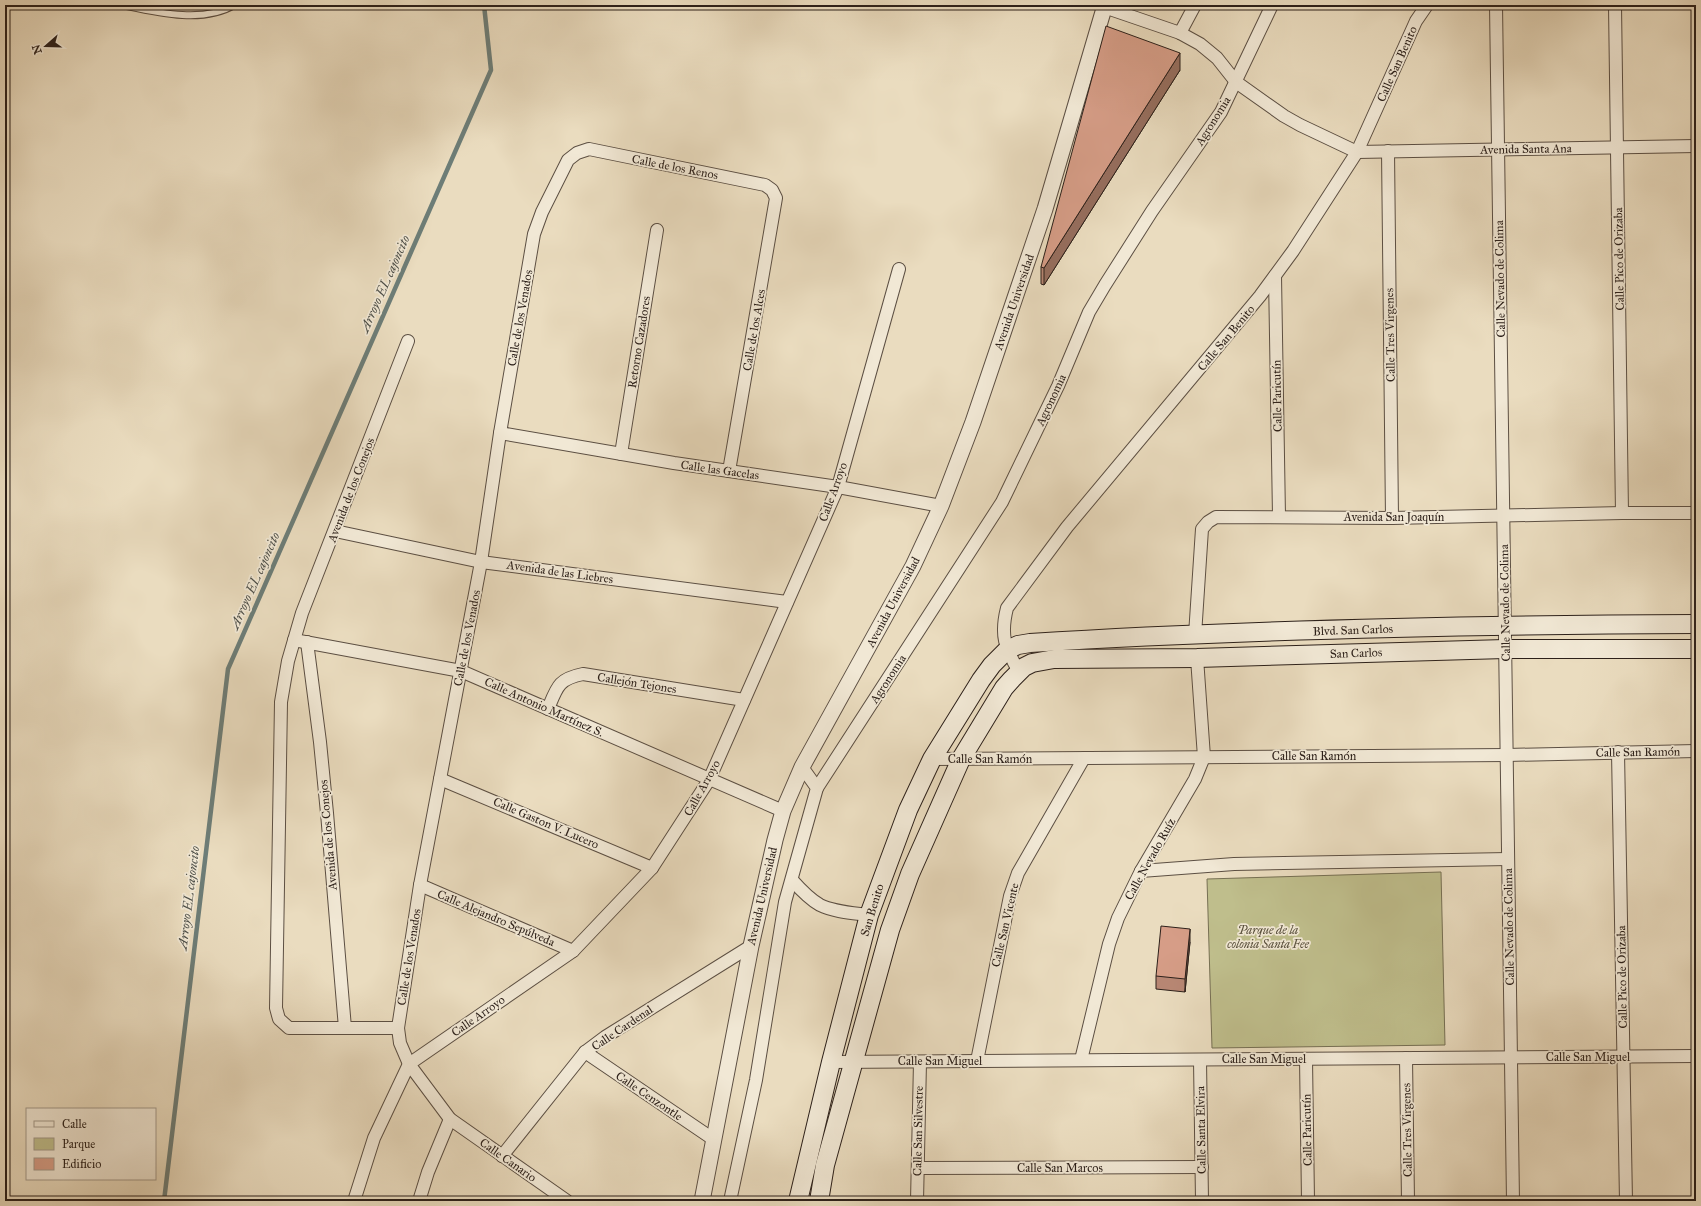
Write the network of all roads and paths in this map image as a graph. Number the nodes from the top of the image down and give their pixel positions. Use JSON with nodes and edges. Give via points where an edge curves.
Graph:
{"nodes":[{"id":1,"x":124,"y":5,"type":"edge"},
{"id":2,"x":234,"y":5,"type":"edge"},
{"id":3,"x":1195,"y":5,"type":"edge"},
{"id":4,"x":1272,"y":5,"type":"edge"},
{"id":5,"x":1427,"y":5,"type":"edge"},
{"id":6,"x":1496,"y":5,"type":"edge"},
{"id":7,"x":1615,"y":5,"type":"edge"},
{"id":8,"x":1105,"y":6,"type":"edge"},
{"id":9,"x":1180,"y":33,"type":"junction"},
{"id":10,"x":1236,"y":82,"type":"junction"},
{"id":11,"x":1696,"y":146,"type":"edge"},
{"id":12,"x":1618,"y":148,"type":"junction"},
{"id":13,"x":1498,"y":150,"type":"junction"},
{"id":14,"x":1357,"y":152,"type":"junction"},
{"id":15,"x":1388,"y":152,"type":"junction"},
{"id":16,"x":577,"y":153,"type":"joint"},
{"id":17,"x":772,"y":190,"type":"joint"},
{"id":18,"x":657,"y":230,"type":"dead end"},
{"id":19,"x":898,"y":269,"type":"dead end"},
{"id":20,"x":1275,"y":276,"type":"junction"},
{"id":21,"x":408,"y":341,"type":"dead end"},
{"id":22,"x":500,"y":433,"type":"junction"},
{"id":23,"x":621,"y":454,"type":"junction"},
{"id":24,"x":729,"y":471,"type":"junction"},
{"id":25,"x":838,"y":487,"type":"junction"},
{"id":26,"x":941,"y":506,"type":"junction"},
{"id":27,"x":1622,"y":513,"type":"junction"},
{"id":28,"x":1696,"y":513,"type":"edge"},
{"id":29,"x":1503,"y":515,"type":"junction"},
{"id":30,"x":1280,"y":516,"type":"junction"},
{"id":31,"x":1392,"y":518,"type":"junction"},
{"id":32,"x":335,"y":531,"type":"junction"},
{"id":33,"x":481,"y":562,"type":"junction"},
{"id":34,"x":787,"y":602,"type":"junction"},
{"id":35,"x":1696,"y":624,"type":"edge"},
{"id":36,"x":1505,"y":625,"type":"junction"},
{"id":37,"x":1195,"y":635,"type":"junction"},
{"id":38,"x":294,"y":640,"type":"junction"},
{"id":39,"x":307,"y":642,"type":"junction"},
{"id":40,"x":1009,"y":649,"type":"junction"},
{"id":41,"x":1505,"y":649,"type":"junction"},
{"id":42,"x":1696,"y":650,"type":"edge"},
{"id":43,"x":1197,"y":658,"type":"junction"},
{"id":44,"x":461,"y":671,"type":"junction"},
{"id":45,"x":1018,"y":672,"type":"junction"},
{"id":46,"x":744,"y":700,"type":"junction"},
{"id":47,"x":548,"y":709,"type":"junction"},
{"id":48,"x":1696,"y":751,"type":"edge"},
{"id":49,"x":1618,"y":752,"type":"junction"},
{"id":50,"x":1507,"y":755,"type":"junction"},
{"id":51,"x":1204,"y":757,"type":"junction"},
{"id":52,"x":1084,"y":758,"type":"junction"},
{"id":53,"x":932,"y":759,"type":"junction"},
{"id":54,"x":961,"y":759,"type":"junction"},
{"id":55,"x":802,"y":767,"type":"junction"},
{"id":56,"x":440,"y":779,"type":"junction"},
{"id":57,"x":709,"y":780,"type":"junction"},
{"id":58,"x":817,"y":788,"type":"junction"},
{"id":59,"x":783,"y":811,"type":"junction"},
{"id":60,"x":1508,"y":859,"type":"junction"},
{"id":61,"x":652,"y":868,"type":"junction"},
{"id":62,"x":1141,"y":871,"type":"junction"},
{"id":63,"x":792,"y":880,"type":"junction"},
{"id":64,"x":420,"y":886,"type":"junction"},
{"id":65,"x":869,"y":915,"type":"junction"},
{"id":66,"x":751,"y":946,"type":"junction"},
{"id":67,"x":573,"y":951,"type":"junction"},
{"id":68,"x":345,"y":1028,"type":"junction"},
{"id":69,"x":398,"y":1028,"type":"junction"},
{"id":70,"x":585,"y":1052,"type":"junction"},
{"id":71,"x":1696,"y":1056,"type":"edge"},
{"id":72,"x":1623,"y":1057,"type":"junction"},
{"id":73,"x":1406,"y":1058,"type":"junction"},
{"id":74,"x":1511,"y":1058,"type":"junction"},
{"id":75,"x":1306,"y":1059,"type":"junction"},
{"id":76,"x":1081,"y":1060,"type":"junction"},
{"id":77,"x":1200,"y":1060,"type":"junction"},
{"id":78,"x":977,"y":1061,"type":"junction"},
{"id":79,"x":832,"y":1062,"type":"junction"},
{"id":80,"x":854,"y":1062,"type":"junction"},
{"id":81,"x":920,"y":1062,"type":"junction"},
{"id":82,"x":409,"y":1064,"type":"junction"},
{"id":83,"x":450,"y":1119,"type":"junction"},
{"id":84,"x":714,"y":1139,"type":"junction"},
{"id":85,"x":502,"y":1156,"type":"junction"},
{"id":86,"x":1202,"y":1167,"type":"junction"},
{"id":87,"x":918,"y":1168,"type":"junction"},
{"id":88,"x":354,"y":1201,"type":"edge"},
{"id":89,"x":419,"y":1201,"type":"edge"},
{"id":90,"x":566,"y":1201,"type":"edge"},
{"id":91,"x":702,"y":1201,"type":"edge"},
{"id":92,"x":730,"y":1201,"type":"edge"},
{"id":93,"x":798,"y":1201,"type":"edge"},
{"id":94,"x":819,"y":1201,"type":"edge"},
{"id":95,"x":917,"y":1201,"type":"edge"},
{"id":96,"x":1202,"y":1201,"type":"edge"},
{"id":97,"x":1308,"y":1201,"type":"edge"},
{"id":98,"x":1408,"y":1201,"type":"edge"},
{"id":99,"x":1513,"y":1201,"type":"edge"},
{"id":100,"x":1626,"y":1201,"type":"edge"}],
"edges":[{"from":1,"to":2,"type":"lane","via":[[186,15],[211,14]]},
{"from":3,"to":9,"type":"street"},
{"from":4,"to":10,"type":"street","name":"Agronomia"},
{"from":5,"to":14,"type":"street","name":"Calle San Benito","via":[[1416,21]]},
{"from":6,"to":13,"type":"street","name":"Calle Nevado de Colima"},
{"from":7,"to":12,"type":"street","name":"Calle Pico de Orizaba"},
{"from":8,"to":9,"type":"street"},
{"from":8,"to":26,"type":"street","name":"Avenida Universidad","via":[[1045,209],[974,422]]},
{"from":9,"to":10,"type":"street","via":[[1200,44],[1217,58]]},
{"from":10,"to":14,"type":"street","via":[[1300,125]]},
{"from":10,"to":58,"type":"street","name":"Agronomia","via":[[1221,112],[1152,211],[1089,312],[1058,386],[1002,502]]},
{"from":11,"to":12,"type":"street","name":"Avenida Santa Ana"},
{"from":12,"to":13,"type":"street","name":"Avenida Santa Ana"},
{"from":12,"to":27,"type":"street","name":"Calle Pico de Orizaba"},
{"from":13,"to":15,"type":"street","name":"Avenida Santa Ana"},
{"from":13,"to":29,"type":"street","name":"Calle Nevado de Colima"},
{"from":14,"to":15,"type":"street","name":"Avenida Santa Ana"},
{"from":14,"to":20,"type":"street","name":"Calle San Benito"},
{"from":15,"to":31,"type":"street","name":"Calle Tres Virgenes"},
{"from":16,"to":17,"type":"street","name":"Calle de los Renos","via":[[589,150],[765,185]]},
{"from":16,"to":22,"type":"street","name":"Calle de los Venados","via":[[568,160],[534,234]]},
{"from":17,"to":24,"type":"street","name":"Calle de los Alces","via":[[776,198],[775,207]]},
{"from":18,"to":23,"type":"street","name":"Retorno Cazadores"},
{"from":19,"to":25,"type":"street","name":"Calle Arroyo"},
{"from":20,"to":30,"type":"street","name":"Calle Paricutín"},
{"from":20,"to":40,"type":"street","name":"Calle San Benito","via":[[1067,526],[1007,608],[1004,628]]},
{"from":21,"to":32,"type":"street","name":"Avenida de los Conejos"},
{"from":22,"to":23,"type":"street","name":"Calle las Gacelas"},
{"from":22,"to":33,"type":"street","name":"Calle de los Venados"},
{"from":23,"to":24,"type":"street","name":"Calle las Gacelas"},
{"from":24,"to":25,"type":"street","name":"Calle las Gacelas"},
{"from":25,"to":26,"type":"street","name":"Calle las Gacelas"},
{"from":25,"to":34,"type":"street","name":"Calle Arroyo"},
{"from":26,"to":55,"type":"street","name":"Avenida Universidad","via":[[913,566]]},
{"from":27,"to":28,"type":"street","name":"Avenida San Joaquín"},
{"from":27,"to":29,"type":"street","name":"Avenida San Joaquín"},
{"from":29,"to":31,"type":"street","name":"Avenida San Joaquín"},
{"from":29,"to":36,"type":"street","name":"Calle Nevado de Colima"},
{"from":30,"to":31,"type":"street","name":"Avenida San Joaquín"},
{"from":30,"to":37,"type":"street","name":"Avenida San Joaquín","via":[[1216,517],[1202,529]]},
{"from":32,"to":33,"type":"street","name":"Avenida de las Liebres"},
{"from":32,"to":38,"type":"street","name":"Avenida de los Conejos","via":[[302,612]]},
{"from":33,"to":34,"type":"street","name":"Avenida de las Liebres"},
{"from":33,"to":44,"type":"street","name":"Calle de los Venados"},
{"from":34,"to":46,"type":"street","name":"Calle Arroyo"},
{"from":35,"to":36,"type":"main road","name":"Blvd. San Carlos"},
{"from":36,"to":37,"type":"main road","name":"Blvd. San Carlos"},
{"from":36,"to":41,"type":"street","name":"Calle Nevado de Colima"},
{"from":37,"to":40,"type":"main road","name":"Blvd. San Carlos","via":[[1030,643]]},
{"from":38,"to":39,"type":"street","name":"Calle Antonio Martínez S."},
{"from":38,"to":68,"type":"street","name":"Avenida de los Conejos","via":[[281,702],[276,1008],[279,1019],[289,1028]]},
{"from":39,"to":44,"type":"street","name":"Calle Antonio Martínez S."},
{"from":39,"to":68,"type":"street","name":"Avenida de los Conejos","via":[[327,813]]},
{"from":40,"to":45,"type":"street","name":"Calle San Benito"},
{"from":40,"to":53,"type":"main road","name":"San Benito","via":[[981,680]]},
{"from":41,"to":42,"type":"main road","name":"San Carlos"},
{"from":41,"to":43,"type":"main road","name":"San Carlos"},
{"from":41,"to":50,"type":"street","name":"Calle Nevado de Colima"},
{"from":43,"to":45,"type":"main road","name":"San Carlos","via":[[1043,660],[1032,663]]},
{"from":43,"to":51,"type":"street","name":"Calle Nevado Ruíz"},
{"from":44,"to":47,"type":"street","name":"Calle Antonio Martínez S."},
{"from":44,"to":56,"type":"street","name":"Calle de los Venados"},
{"from":45,"to":54,"type":"main road","name":"San Benito","via":[[1004,688]]},
{"from":46,"to":47,"type":"street","name":"Callejón Tejones","via":[[583,674],[563,680]]},
{"from":46,"to":57,"type":"street","name":"Calle Arroyo"},
{"from":47,"to":57,"type":"street","name":"Calle Antonio Martínez S."},
{"from":48,"to":49,"type":"street","name":"Calle San Ramón"},
{"from":49,"to":50,"type":"street","name":"Calle San Ramón"},
{"from":49,"to":72,"type":"street","name":"Calle Pico de Orizaba"},
{"from":50,"to":51,"type":"street","name":"Calle San Ramón"},
{"from":50,"to":60,"type":"street","name":"Calle Nevado de Colima"},
{"from":51,"to":52,"type":"street","name":"Calle San Ramón"},
{"from":51,"to":62,"type":"street","name":"Calle Nevado Ruíz","via":[[1195,779]]},
{"from":52,"to":54,"type":"street","name":"Calle San Ramón"},
{"from":52,"to":78,"type":"street","name":"Calle San Vicente","via":[[1018,873],[1010,896]]},
{"from":53,"to":54,"type":"street","name":"Calle San Ramón"},
{"from":53,"to":65,"type":"main road","name":"San Benito","via":[[908,810]]},
{"from":54,"to":80,"type":"main road","name":"San Benito","via":[[910,874],[883,952]]},
{"from":55,"to":58,"type":"street"},
{"from":55,"to":59,"type":"street","name":"Avenida Universidad"},
{"from":56,"to":61,"type":"street","name":"Calle Gaston V. Lucero"},
{"from":56,"to":64,"type":"street","name":"Calle de los Venados"},
{"from":57,"to":59,"type":"street","name":"Calle Antonio Martínez S."},
{"from":57,"to":61,"type":"street","name":"Calle Arroyo"},
{"from":58,"to":63,"type":"street"},
{"from":59,"to":66,"type":"street","name":"Avenida Universidad"},
{"from":60,"to":62,"type":"street","via":[[1234,864]]},
{"from":60,"to":74,"type":"street","name":"Calle Nevado de Colima"},
{"from":61,"to":67,"type":"street","name":"Calle Arroyo"},
{"from":62,"to":76,"type":"street","name":"Calle Nevado Ruíz","via":[[1118,918],[1109,944]]},
{"from":63,"to":65,"type":"street","via":[[820,905]]},
{"from":63,"to":92,"type":"street","via":[[781,922],[756,1080]]},
{"from":64,"to":67,"type":"street","name":"Calle Alejandro Sepúlveda"},
{"from":64,"to":69,"type":"street","name":"Calle de los Venados"},
{"from":65,"to":79,"type":"main road","name":"San Benito"},
{"from":66,"to":70,"type":"street","name":"Calle Cardenal"},
{"from":66,"to":84,"type":"street","name":"Avenida Universidad"},
{"from":67,"to":82,"type":"street","name":"Calle Arroyo"},
{"from":68,"to":69,"type":"street","name":"Avenida de los Conejos"},
{"from":69,"to":82,"type":"street","name":"Calle de los Venados","via":[[400,1043]]},
{"from":70,"to":84,"type":"street","name":"Calle Cenzontle"},
{"from":70,"to":85,"type":"street","name":"Calle Cardenal"},
{"from":71,"to":72,"type":"street","name":"Calle San Miguel"},
{"from":72,"to":74,"type":"street","name":"Calle San Miguel"},
{"from":72,"to":100,"type":"street","name":"Calle Pico de Orizaba"},
{"from":73,"to":74,"type":"street","name":"Calle San Miguel"},
{"from":73,"to":75,"type":"street","name":"Calle San Miguel"},
{"from":73,"to":98,"type":"street","name":"Calle Tres Virgenes"},
{"from":74,"to":99,"type":"street","name":"Calle Nevado de Colima"},
{"from":75,"to":77,"type":"street","name":"Calle San Miguel"},
{"from":75,"to":97,"type":"street","name":"Calle Paricutín"},
{"from":76,"to":77,"type":"street","name":"Calle San Miguel"},
{"from":76,"to":78,"type":"street","name":"Calle San Miguel"},
{"from":77,"to":86,"type":"street","name":"Calle Santa Elvira"},
{"from":78,"to":81,"type":"street","name":"Calle San Miguel"},
{"from":79,"to":80,"type":"street","name":"Calle San Miguel"},
{"from":79,"to":93,"type":"main road","name":"San Benito"},
{"from":80,"to":81,"type":"street","name":"Calle San Miguel"},
{"from":80,"to":94,"type":"main road","name":"San Benito","via":[[825,1165]]},
{"from":81,"to":87,"type":"street","name":"Calle San Silvestre"},
{"from":82,"to":83,"type":"street","name":"Calle de los Venados"},
{"from":82,"to":88,"type":"street","via":[[374,1138]]},
{"from":83,"to":85,"type":"street","name":"Calle Canario"},
{"from":83,"to":89,"type":"street"},
{"from":84,"to":91,"type":"street","name":"Avenida Universidad"},
{"from":85,"to":90,"type":"street","name":"Calle Canario"},
{"from":86,"to":87,"type":"street","name":"Calle San Marcos"},
{"from":86,"to":96,"type":"street","name":"Calle Santa Elvira"},
{"from":87,"to":95,"type":"street","name":"Calle San Silvestre"}]}
